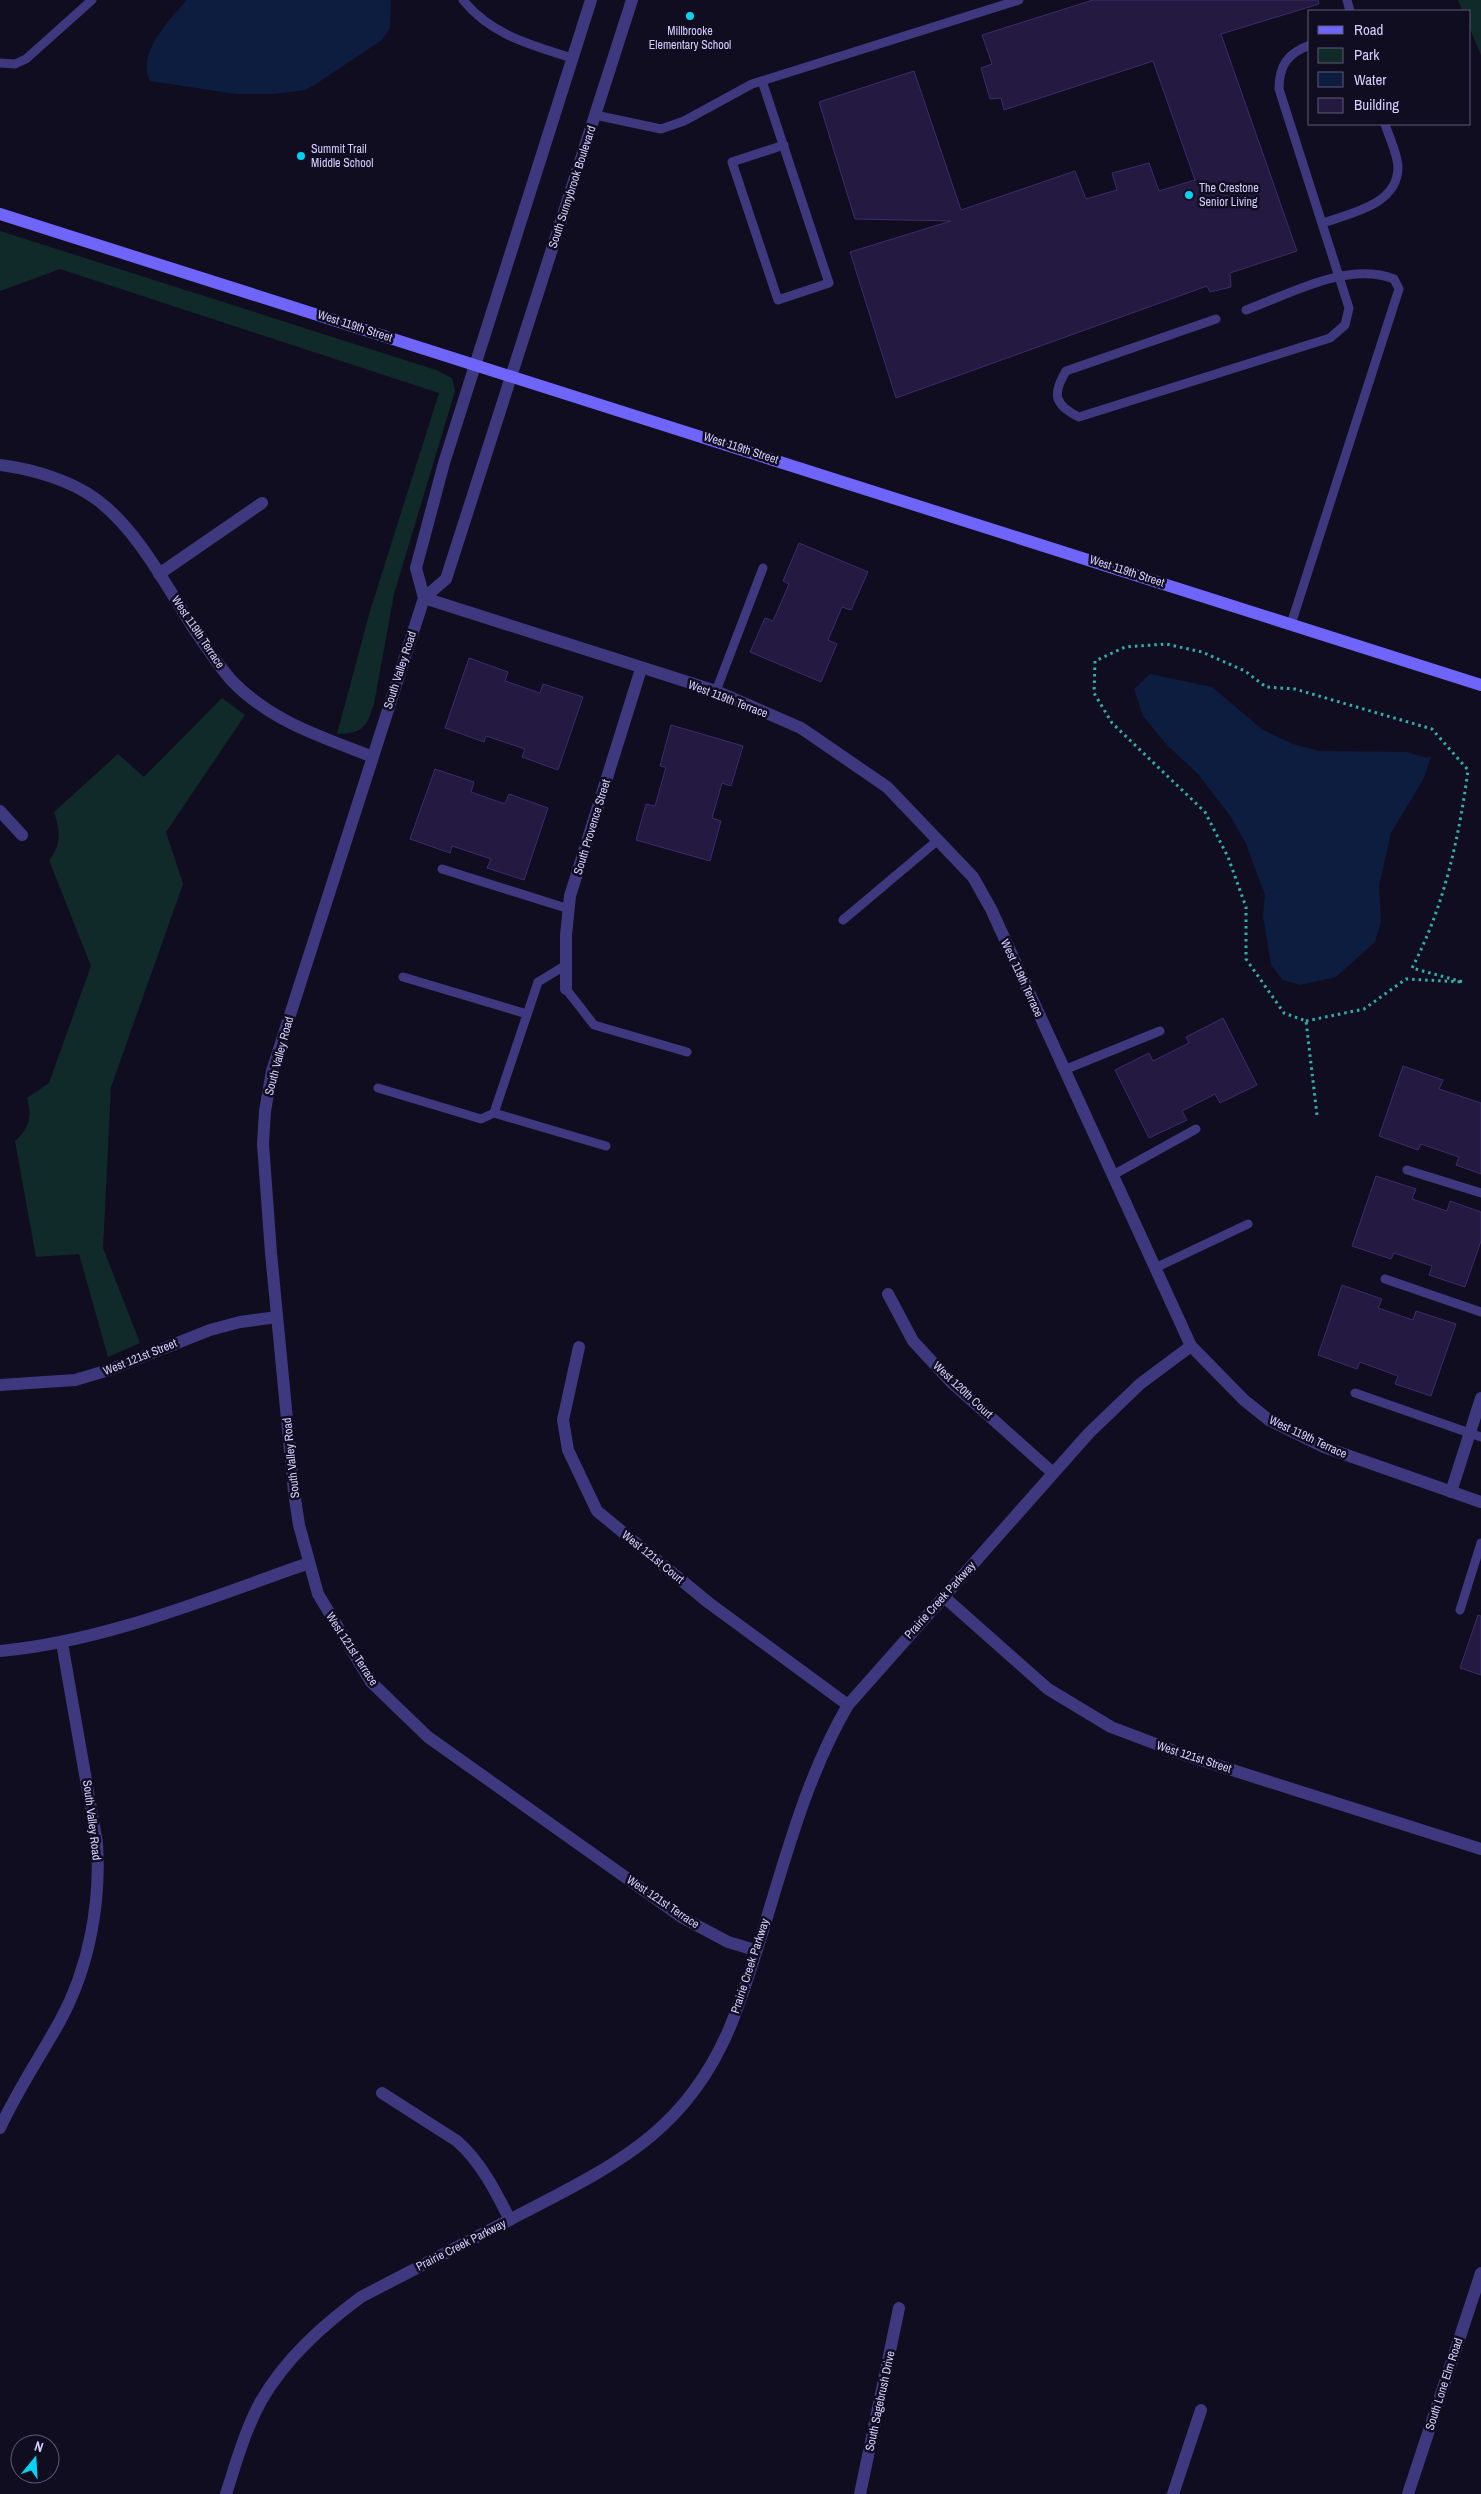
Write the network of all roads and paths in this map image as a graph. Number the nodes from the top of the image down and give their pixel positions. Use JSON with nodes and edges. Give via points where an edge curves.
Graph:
{"nodes":[{"id":1,"x":92,"y":0,"type":"edge"},
{"id":2,"x":463,"y":0,"type":"edge"},
{"id":3,"x":591,"y":0,"type":"edge"},
{"id":4,"x":632,"y":0,"type":"edge"},
{"id":5,"x":1019,"y":0,"type":"edge"},
{"id":6,"x":1308,"y":46,"type":"edge"},
{"id":7,"x":572,"y":58,"type":"junction"},
{"id":8,"x":0,"y":63,"type":"edge"},
{"id":9,"x":762,"y":81,"type":"junction"},
{"id":10,"x":595,"y":115,"type":"junction"},
{"id":11,"x":1384,"y":125,"type":"edge"},
{"id":12,"x":784,"y":145,"type":"junction"},
{"id":13,"x":0,"y":214,"type":"edge"},
{"id":14,"x":1323,"y":223,"type":"junction"},
{"id":15,"x":1340,"y":275,"type":"junction"},
{"id":16,"x":1246,"y":310,"type":"dead end"},
{"id":17,"x":1216,"y":319,"type":"dead end"},
{"id":18,"x":475,"y":363,"type":"junction"},
{"id":19,"x":512,"y":375,"type":"junction"},
{"id":20,"x":0,"y":465,"type":"edge"},
{"id":21,"x":262,"y":503,"type":"dead end"},
{"id":22,"x":763,"y":568,"type":"dead end"},
{"id":23,"x":158,"y":574,"type":"junction"},
{"id":24,"x":424,"y":598,"type":"junction"},
{"id":25,"x":1291,"y":624,"type":"junction"},
{"id":26,"x":641,"y":669,"type":"junction"},
{"id":27,"x":1481,"y":685,"type":"edge"},
{"id":28,"x":716,"y":691,"type":"junction"},
{"id":29,"x":372,"y":756,"type":"junction"},
{"id":30,"x":0,"y":811,"type":"edge"},
{"id":31,"x":22,"y":835,"type":"dead end"},
{"id":32,"x":938,"y":840,"type":"junction"},
{"id":33,"x":442,"y":869,"type":"dead end"},
{"id":34,"x":569,"y":909,"type":"junction"},
{"id":35,"x":843,"y":920,"type":"dead end"},
{"id":36,"x":566,"y":964,"type":"junction"},
{"id":37,"x":403,"y":976,"type":"dead end"},
{"id":38,"x":566,"y":989,"type":"joint"},
{"id":39,"x":527,"y":1014,"type":"junction"},
{"id":40,"x":1306,"y":1021,"type":"junction"},
{"id":41,"x":1160,"y":1032,"type":"dead end"},
{"id":42,"x":687,"y":1052,"type":"dead end"},
{"id":43,"x":1064,"y":1070,"type":"junction"},
{"id":44,"x":378,"y":1088,"type":"dead end"},
{"id":45,"x":494,"y":1113,"type":"junction"},
{"id":46,"x":1318,"y":1115,"type":"dead end"},
{"id":47,"x":1196,"y":1129,"type":"dead end"},
{"id":48,"x":606,"y":1146,"type":"dead end"},
{"id":49,"x":1407,"y":1170,"type":"dead end"},
{"id":50,"x":1113,"y":1175,"type":"junction"},
{"id":51,"x":1481,"y":1193,"type":"edge"},
{"id":52,"x":1248,"y":1224,"type":"dead end"},
{"id":53,"x":1155,"y":1268,"type":"junction"},
{"id":54,"x":1385,"y":1279,"type":"dead end"},
{"id":55,"x":888,"y":1294,"type":"dead end"},
{"id":56,"x":1481,"y":1312,"type":"edge"},
{"id":57,"x":277,"y":1317,"type":"junction"},
{"id":58,"x":1191,"y":1346,"type":"junction"},
{"id":59,"x":579,"y":1347,"type":"dead end"},
{"id":60,"x":0,"y":1384,"type":"edge"},
{"id":61,"x":1355,"y":1393,"type":"dead end"},
{"id":62,"x":1481,"y":1398,"type":"edge"},
{"id":63,"x":1475,"y":1436,"type":"edge"},
{"id":64,"x":1053,"y":1472,"type":"junction"},
{"id":65,"x":1451,"y":1492,"type":"junction"},
{"id":66,"x":1481,"y":1502,"type":"edge"},
{"id":67,"x":1481,"y":1543,"type":"edge"},
{"id":68,"x":309,"y":1563,"type":"junction"},
{"id":69,"x":944,"y":1596,"type":"junction"},
{"id":70,"x":1460,"y":1610,"type":"dead end"},
{"id":71,"x":62,"y":1643,"type":"junction"},
{"id":72,"x":0,"y":1651,"type":"edge"},
{"id":73,"x":848,"y":1705,"type":"junction"},
{"id":74,"x":1481,"y":1849,"type":"edge"},
{"id":75,"x":755,"y":1950,"type":"junction"},
{"id":76,"x":382,"y":2093,"type":"dead end"},
{"id":77,"x":0,"y":2128,"type":"edge"},
{"id":78,"x":510,"y":2220,"type":"junction"},
{"id":79,"x":1481,"y":2273,"type":"edge"},
{"id":80,"x":899,"y":2308,"type":"dead end"},
{"id":81,"x":1202,"y":2410,"type":"dead end"},
{"id":82,"x":226,"y":2494,"type":"edge"},
{"id":83,"x":860,"y":2494,"type":"edge"},
{"id":84,"x":1173,"y":2494,"type":"edge"},
{"id":85,"x":1408,"y":2494,"type":"edge"}],
"edges":[{"from":1,"to":8,"type":"lane","via":[[26,59],[15,64]]},
{"from":2,"to":7,"type":"lane","via":[[486,24],[512,38]]},
{"from":3,"to":7,"type":"street"},
{"from":4,"to":10,"type":"street","name":"South Sunnybrook Boulevard"},
{"from":5,"to":9,"type":"lane"},
{"from":6,"to":14,"type":"lane","via":[[1296,50],[1284,62],[1279,88]]},
{"from":7,"to":18,"type":"street"},
{"from":9,"to":10,"type":"lane","via":[[684,121],[661,129]]},
{"from":9,"to":12,"type":"lane"},
{"from":10,"to":19,"type":"street","name":"South Sunnybrook Boulevard"},
{"from":11,"to":14,"type":"lane","via":[[1398,166],[1395,182],[1386,196]]},
{"from":12,"to":12,"type":"lane","via":[[830,283],[778,300],[732,162]]},
{"from":13,"to":18,"type":"main road","name":"West 119th Street"},
{"from":14,"to":15,"type":"lane"},
{"from":15,"to":16,"type":"lane"},
{"from":15,"to":17,"type":"lane","via":[[1349,308],[1345,325],[1330,338],[1079,417],[1064,410],[1057,398],[1057,385],[1066,370]]},
{"from":15,"to":25,"type":"lane","via":[[1381,274],[1394,279],[1399,289]]},
{"from":18,"to":19,"type":"main road","name":"West 119th Street"},
{"from":18,"to":24,"type":"street","via":[[416,568]]},
{"from":19,"to":24,"type":"street","via":[[446,579]]},
{"from":19,"to":25,"type":"main road","name":"West 119th Street"},
{"from":20,"to":23,"type":"street","name":"West 119th Terrace","via":[[40,473],[97,499],[133,537]]},
{"from":21,"to":23,"type":"street"},
{"from":22,"to":28,"type":"lane"},
{"from":23,"to":29,"type":"street","name":"West 119th Terrace","via":[[217,663],[252,699],[292,725]]},
{"from":24,"to":26,"type":"street","name":"West 119th Terrace"},
{"from":24,"to":29,"type":"street","name":"South Valley Road"},
{"from":25,"to":27,"type":"main road","name":"West 119th Street"},
{"from":26,"to":28,"type":"street","name":"West 119th Terrace"},
{"from":26,"to":34,"type":"street","name":"South Provence Street","via":[[570,896]]},
{"from":28,"to":32,"type":"street","name":"West 119th Terrace","via":[[800,728],[887,787]]},
{"from":29,"to":57,"type":"street","name":"South Valley Road","via":[[275,1062],[265,1111],[263,1144]]},
{"from":30,"to":31,"type":"street"},
{"from":32,"to":35,"type":"lane"},
{"from":32,"to":43,"type":"street","name":"West 119th Terrace","via":[[973,877],[991,909]]},
{"from":33,"to":34,"type":"lane"},
{"from":34,"to":36,"type":"street","name":"South Provence Street"},
{"from":36,"to":38,"type":"street","name":"South Provence Street"},
{"from":36,"to":39,"type":"lane","via":[[538,982]]},
{"from":37,"to":39,"type":"lane"},
{"from":38,"to":42,"type":"lane","via":[[594,1025]]},
{"from":39,"to":45,"type":"lane"},
{"from":40,"to":40,"type":"path","via":[[1284,1013],[1246,959],[1246,907],[1228,856],[1205,812],[1112,723],[1094,693],[1095,661],[1133,646],[1166,644],[1202,652],[1245,671],[1266,687],[1295,689],[1432,729],[1468,770],[1460,829],[1443,891],[1412,968],[1463,982],[1406,979],[1364,1009]]},
{"from":40,"to":46,"type":"path"},
{"from":41,"to":43,"type":"lane"},
{"from":43,"to":50,"type":"street","name":"West 119th Terrace"},
{"from":44,"to":45,"type":"lane","via":[[481,1119]]},
{"from":45,"to":48,"type":"lane"},
{"from":47,"to":50,"type":"lane"},
{"from":49,"to":51,"type":"lane"},
{"from":50,"to":53,"type":"street","name":"West 119th Terrace"},
{"from":52,"to":53,"type":"lane"},
{"from":53,"to":58,"type":"street","name":"West 119th Terrace"},
{"from":54,"to":56,"type":"lane"},
{"from":55,"to":64,"type":"street","name":"West 120th Court","via":[[913,1341],[951,1382]]},
{"from":57,"to":60,"type":"street","name":"West 121st Street","via":[[210,1330],[75,1380]]},
{"from":57,"to":68,"type":"street","name":"South Valley Road","via":[[294,1492]]},
{"from":58,"to":64,"type":"street","name":"Prairie Creek Parkway","via":[[1111,1410]]},
{"from":58,"to":65,"type":"street","name":"West 119th Terrace","via":[[1244,1400],[1269,1420],[1324,1447]]},
{"from":59,"to":73,"type":"street","name":"West 121st Court","via":[[562,1420],[568,1450],[597,1511],[709,1603]]},
{"from":61,"to":63,"type":"lane"},
{"from":62,"to":63,"type":"street"},
{"from":63,"to":65,"type":"street"},
{"from":64,"to":69,"type":"street","name":"Prairie Creek Parkway"},
{"from":65,"to":66,"type":"street","name":"West 119th Terrace"},
{"from":67,"to":70,"type":"lane"},
{"from":68,"to":71,"type":"street","via":[[145,1620]]},
{"from":68,"to":75,"type":"street","name":"West 121st Terrace","via":[[318,1594],[372,1682],[428,1737],[683,1918],[728,1942]]},
{"from":69,"to":73,"type":"street","name":"Prairie Creek Parkway"},
{"from":69,"to":74,"type":"street","name":"West 121st Street","via":[[1048,1688],[1111,1727],[1185,1755]]},
{"from":71,"to":72,"type":"street"},
{"from":71,"to":77,"type":"street","name":"South Valley Road","via":[[97,1844],[98,1875],[93,1922],[72,1995]]},
{"from":73,"to":75,"type":"street","name":"Prairie Creek Parkway","via":[[817,1765]]},
{"from":75,"to":78,"type":"street","name":"Prairie Creek Parkway","via":[[723,2043],[710,2068],[680,2110],[624,2159]]},
{"from":76,"to":78,"type":"street","via":[[457,2140],[483,2172]]},
{"from":78,"to":82,"type":"street","name":"Prairie Creek Parkway","via":[[361,2297],[312,2336],[291,2358],[261,2401],[246,2433]]},
{"from":79,"to":85,"type":"street","name":"South Lone Elm Road"},
{"from":80,"to":83,"type":"street","name":"South Sagebrush Drive"},
{"from":81,"to":84,"type":"street"}]}
